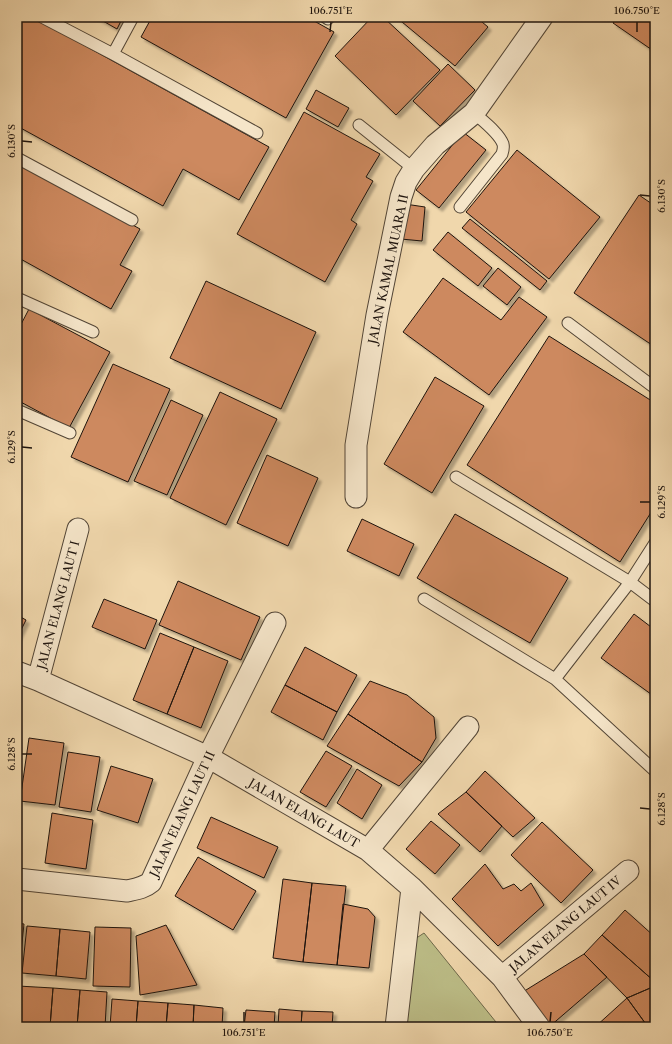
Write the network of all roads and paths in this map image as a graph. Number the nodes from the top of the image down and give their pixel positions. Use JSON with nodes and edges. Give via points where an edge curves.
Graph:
{"nodes":[{"id":1,"x":42,"y":17,"type":"edge"},
{"id":2,"x":133,"y":17,"type":"edge"},
{"id":3,"x":542,"y":17,"type":"edge"},
{"id":4,"x":113,"y":54,"type":"junction"},
{"id":5,"x":474,"y":113,"type":"junction"},
{"id":6,"x":358,"y":124,"type":"dead end"},
{"id":7,"x":257,"y":133,"type":"dead end"},
{"id":8,"x":17,"y":158,"type":"edge"},
{"id":9,"x":414,"y":169,"type":"junction"},
{"id":10,"x":460,"y":207,"type":"dead end"},
{"id":11,"x":132,"y":220,"type":"dead end"},
{"id":12,"x":17,"y":298,"type":"edge"},
{"id":13,"x":568,"y":323,"type":"dead end"},
{"id":14,"x":93,"y":332,"type":"dead end"},
{"id":15,"x":655,"y":388,"type":"edge"},
{"id":16,"x":17,"y":410,"type":"edge"},
{"id":17,"x":70,"y":433,"type":"dead end"},
{"id":18,"x":456,"y":478,"type":"dead end"},
{"id":19,"x":356,"y":497,"type":"dead end"},
{"id":20,"x":78,"y":529,"type":"dead end"},
{"id":21,"x":655,"y":543,"type":"edge"},
{"id":22,"x":630,"y":582,"type":"junction"},
{"id":23,"x":424,"y":599,"type":"dead end"},
{"id":24,"x":655,"y":601,"type":"edge"},
{"id":25,"x":275,"y":623,"type":"dead end"},
{"id":26,"x":17,"y":672,"type":"edge"},
{"id":27,"x":555,"y":679,"type":"junction"},
{"id":28,"x":38,"y":680,"type":"junction"},
{"id":29,"x":468,"y":728,"type":"dead end"},
{"id":30,"x":208,"y":757,"type":"junction"},
{"id":31,"x":655,"y":771,"type":"edge"},
{"id":32,"x":368,"y":850,"type":"junction"},
{"id":33,"x":628,"y":871,"type":"dead end"},
{"id":34,"x":17,"y":879,"type":"edge"},
{"id":35,"x":412,"y":888,"type":"junction"},
{"id":36,"x":502,"y":977,"type":"junction"},
{"id":37,"x":396,"y":1027,"type":"edge"},
{"id":38,"x":539,"y":1027,"type":"edge"}],
"edges":[{"from":1,"to":4,"type":"lane"},
{"from":2,"to":4,"type":"lane"},
{"from":3,"to":5,"type":"street","name":"JALAN KAMAL MUARA II"},
{"from":4,"to":7,"type":"lane"},
{"from":5,"to":9,"type":"street","name":"JALAN KAMAL MUARA II","via":[[435,145]]},
{"from":5,"to":10,"type":"lane","via":[[497,134],[504,149]]},
{"from":6,"to":9,"type":"lane"},
{"from":8,"to":11,"type":"lane"},
{"from":9,"to":19,"type":"street","name":"JALAN KAMAL MUARA II","via":[[401,197],[376,315],[356,445]]},
{"from":12,"to":14,"type":"lane"},
{"from":13,"to":15,"type":"lane"},
{"from":16,"to":17,"type":"lane"},
{"from":18,"to":22,"type":"lane"},
{"from":20,"to":28,"type":"street","name":"JALAN ELANG LAUT I"},
{"from":21,"to":22,"type":"lane"},
{"from":22,"to":24,"type":"lane"},
{"from":22,"to":27,"type":"lane"},
{"from":23,"to":27,"type":"lane"},
{"from":25,"to":30,"type":"street","name":"JALAN ELANG LAUT II"},
{"from":26,"to":28,"type":"street","name":"JALAN ELANG LAUT"},
{"from":27,"to":31,"type":"lane"},
{"from":28,"to":30,"type":"street","name":"JALAN ELANG LAUT"},
{"from":29,"to":32,"type":"street"},
{"from":30,"to":32,"type":"street","name":"JALAN ELANG LAUT"},
{"from":30,"to":34,"type":"street","name":"JALAN ELANG LAUT II","via":[[151,882],[146,886],[127,891]]},
{"from":32,"to":35,"type":"street","name":"JALAN ELANG LAUT"},
{"from":33,"to":36,"type":"street","name":"JALAN ELANG LAUT IV"},
{"from":35,"to":36,"type":"street","name":"JALAN ELANG LAUT"},
{"from":35,"to":37,"type":"street"},
{"from":36,"to":38,"type":"street","name":"JALAN ELANG LAUT"}]}
